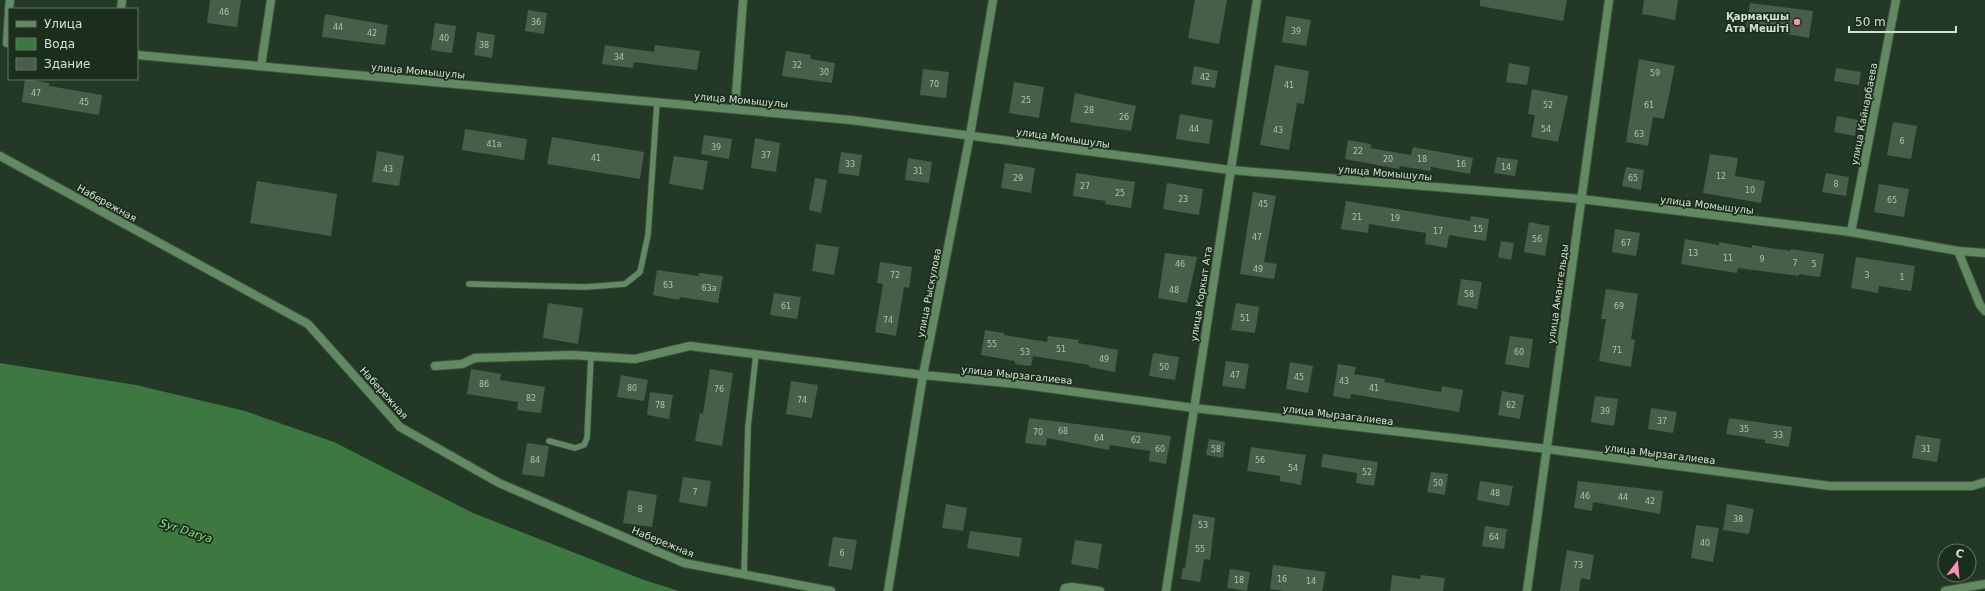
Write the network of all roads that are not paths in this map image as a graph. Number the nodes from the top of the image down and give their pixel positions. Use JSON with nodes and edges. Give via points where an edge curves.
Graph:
{"nodes":[{"id":1,"x":271,"y":0,"type":"edge"},
{"id":2,"x":743,"y":0,"type":"edge"},
{"id":3,"x":993,"y":0,"type":"edge"},
{"id":4,"x":1257,"y":0,"type":"edge"},
{"id":5,"x":1609,"y":0,"type":"edge"},
{"id":6,"x":1896,"y":0,"type":"edge"},
{"id":7,"x":8,"y":20,"type":"edge"},
{"id":8,"x":5,"y":43,"type":"edge"},
{"id":9,"x":138,"y":55,"type":"edge"},
{"id":10,"x":261,"y":66,"type":"junction"},
{"id":11,"x":657,"y":102,"type":"junction"},
{"id":12,"x":735,"y":109,"type":"junction"},
{"id":13,"x":970,"y":135,"type":"junction"},
{"id":14,"x":0,"y":156,"type":"edge"},
{"id":15,"x":1230,"y":170,"type":"junction"},
{"id":16,"x":1581,"y":200,"type":"junction"},
{"id":17,"x":1851,"y":232,"type":"junction"},
{"id":18,"x":1958,"y":251,"type":"junction"},
{"id":19,"x":1985,"y":253,"type":"edge"},
{"id":20,"x":469,"y":284,"type":"dead end"},
{"id":21,"x":1985,"y":311,"type":"edge"},
{"id":22,"x":756,"y":354,"type":"junction"},
{"id":23,"x":591,"y":356,"type":"junction"},
{"id":24,"x":434,"y":366,"type":"dead end"},
{"id":25,"x":923,"y":375,"type":"junction"},
{"id":26,"x":1194,"y":408,"type":"junction"},
{"id":27,"x":549,"y":441,"type":"dead end"},
{"id":28,"x":1546,"y":449,"type":"junction"},
{"id":29,"x":1985,"y":482,"type":"edge"},
{"id":30,"x":744,"y":574,"type":"junction"},
{"id":31,"x":1985,"y":584,"type":"edge"},
{"id":32,"x":831,"y":591,"type":"edge"},
{"id":33,"x":888,"y":591,"type":"edge"},
{"id":34,"x":1064,"y":591,"type":"edge"},
{"id":35,"x":1100,"y":591,"type":"edge"},
{"id":36,"x":1166,"y":591,"type":"edge"},
{"id":37,"x":1527,"y":591,"type":"edge"},
{"id":38,"x":1945,"y":591,"type":"edge"}],
"edges":[{"from":1,"to":10,"type":"street"},
{"from":2,"to":12,"type":"street"},
{"from":3,"to":13,"type":"street","name":"улица Рыскулова"},
{"from":4,"to":15,"type":"street","name":"улица Коркыт Ата"},
{"from":5,"to":16,"type":"street","name":"улица Амангельды"},
{"from":6,"to":17,"type":"street","name":"улица Кайнарбаева"},
{"from":7,"to":8,"type":"street"},
{"from":9,"to":10,"type":"street","name":"улица Момышулы"},
{"from":10,"to":11,"type":"street","name":"улица Момышулы"},
{"from":11,"to":12,"type":"street","name":"улица Момышулы"},
{"from":11,"to":20,"type":"lane","via":[[648,235],[640,272],[625,284],[586,287]]},
{"from":12,"to":13,"type":"street","name":"улица Момышулы"},
{"from":13,"to":15,"type":"street","name":"улица Момышулы"},
{"from":13,"to":25,"type":"street","name":"улица Рыскулова"},
{"from":14,"to":30,"type":"street","name":"Набережная","via":[[308,324],[400,427],[499,483],[684,563]]},
{"from":15,"to":16,"type":"street","name":"улица Момышулы"},
{"from":15,"to":26,"type":"street","name":"улица Коркыт Ата"},
{"from":16,"to":17,"type":"street","name":"улица Момышулы"},
{"from":16,"to":28,"type":"street","name":"улица Амангельды"},
{"from":17,"to":18,"type":"street","name":"улица Момышулы"},
{"from":18,"to":19,"type":"street","name":"улица Момышулы"},
{"from":18,"to":21,"type":"street","via":[[1980,305]]},
{"from":22,"to":23,"type":"street","name":"улица Мырзагалиева","via":[[690,346],[635,358]]},
{"from":22,"to":25,"type":"street","name":"улица Мырзагалиева"},
{"from":22,"to":30,"type":"lane","via":[[748,427]]},
{"from":23,"to":24,"type":"street","name":"улица Мырзагалиева","via":[[475,358],[462,364]]},
{"from":23,"to":27,"type":"lane","via":[[587,438],[584,445],[575,448]]},
{"from":25,"to":26,"type":"street","name":"улица Мырзагалиева","via":[[1017,384]]},
{"from":25,"to":33,"type":"street","name":"улица Рыскулова"},
{"from":26,"to":28,"type":"street","name":"улица Мырзагалиева"},
{"from":26,"to":36,"type":"street","name":"улица Коркыт Ата"},
{"from":28,"to":29,"type":"street","name":"улица Мырзагалиева","via":[[1830,486],[1972,486]]},
{"from":28,"to":37,"type":"street","name":"улица Амангельды"},
{"from":30,"to":32,"type":"street","name":"Набережная"},
{"from":31,"to":38,"type":"street"},
{"from":34,"to":35,"type":"street","via":[[1065,588],[1072,587]]}]}
